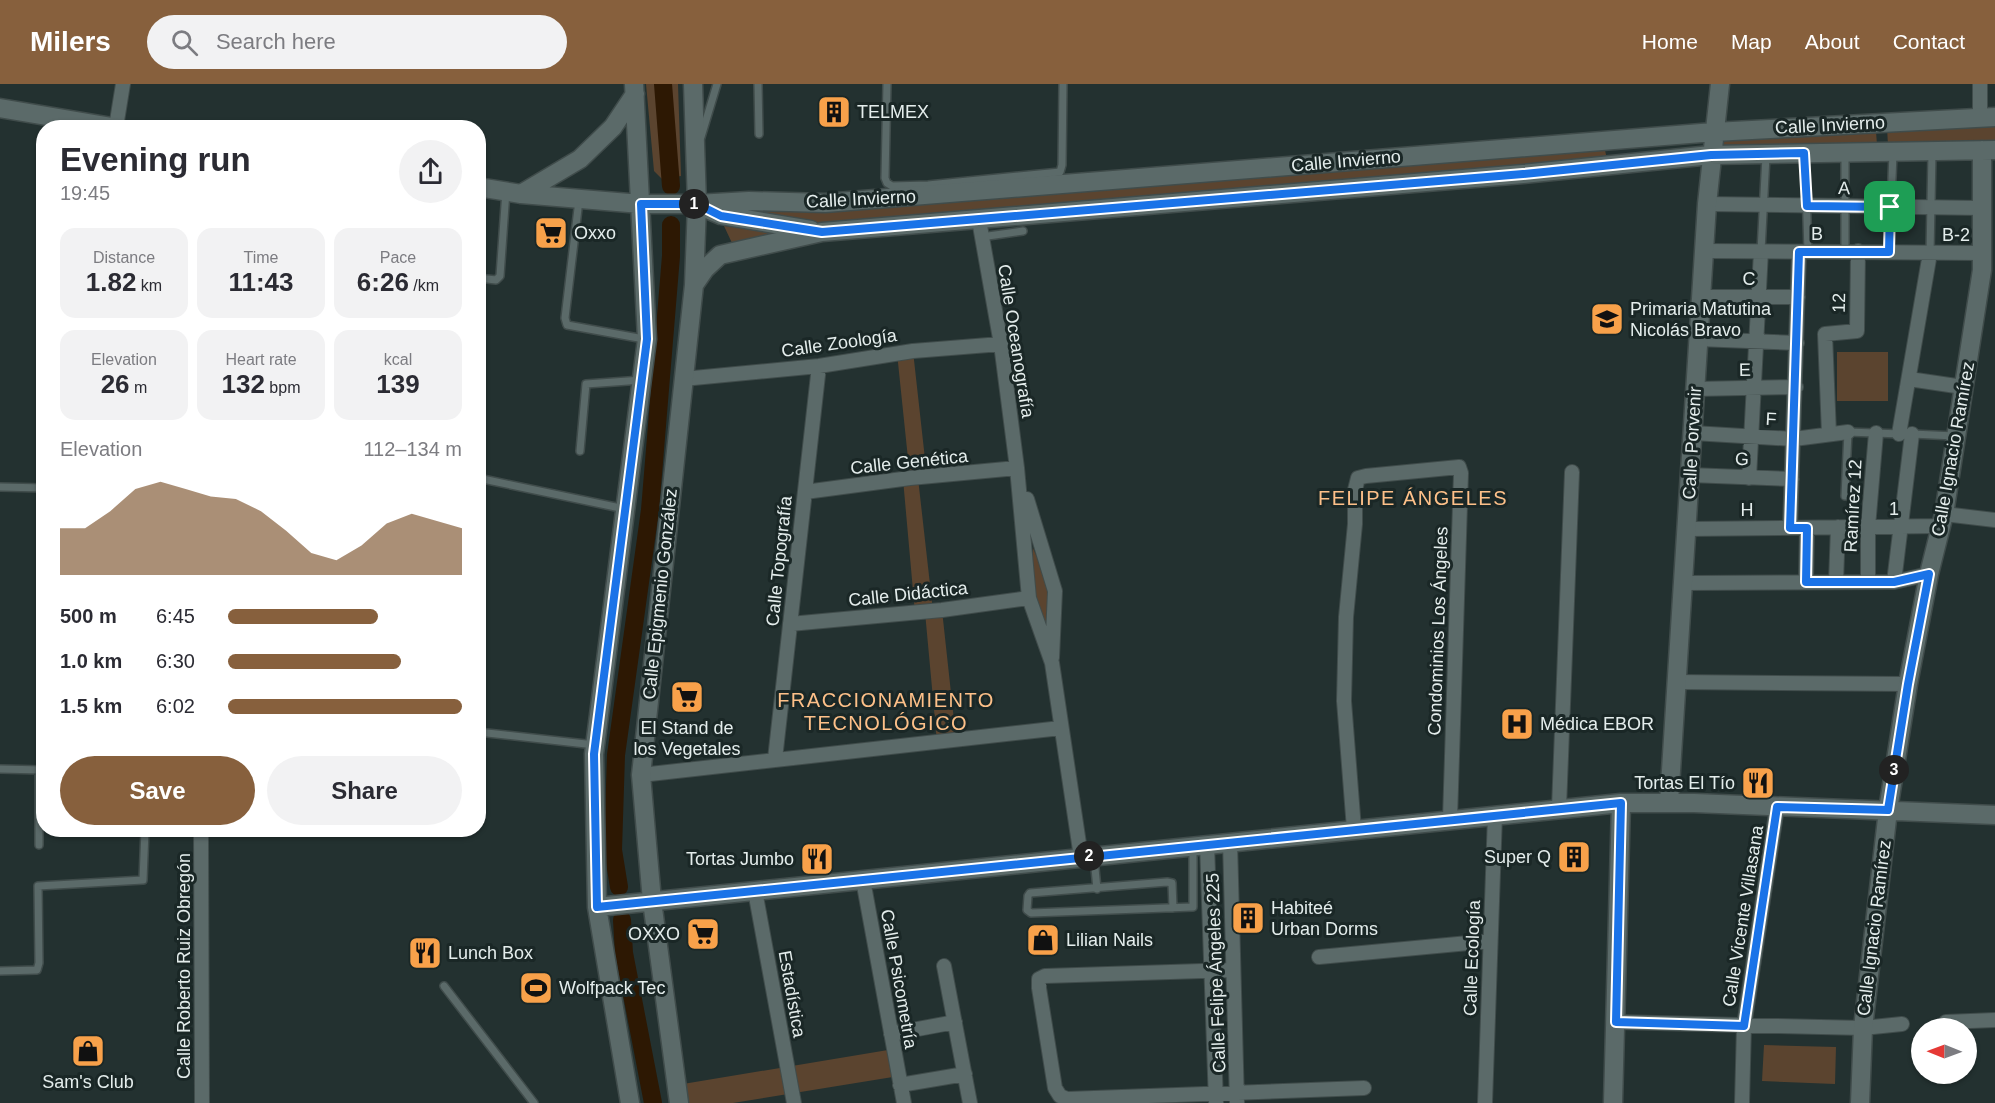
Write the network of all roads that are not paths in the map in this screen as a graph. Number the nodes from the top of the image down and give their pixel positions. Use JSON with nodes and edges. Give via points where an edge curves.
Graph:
{"nodes":[{"id":1,"x":123,"y":84,"type":"edge"},
{"id":2,"x":693,"y":84,"type":"edge"},
{"id":3,"x":717,"y":84,"type":"edge"},
{"id":4,"x":758,"y":84,"type":"edge"},
{"id":5,"x":887,"y":84,"type":"edge"},
{"id":6,"x":1063,"y":84,"type":"edge"},
{"id":7,"x":1720,"y":84,"type":"edge"},
{"id":8,"x":1980,"y":84,"type":"edge"},
{"id":9,"x":634,"y":89,"type":"edge"},
{"id":10,"x":0,"y":108,"type":"edge"},
{"id":11,"x":1988,"y":117,"type":"edge"},
{"id":12,"x":74,"y":120,"type":"edge"},
{"id":13,"x":118,"y":120,"type":"edge"},
{"id":14,"x":1882,"y":123,"type":"junction"},
{"id":15,"x":1714,"y":132,"type":"junction"},
{"id":16,"x":759,"y":134,"type":"dead end"},
{"id":17,"x":695,"y":150,"type":"junction"},
{"id":18,"x":1988,"y":150,"type":"edge"},
{"id":19,"x":1932,"y":151,"type":"junction"},
{"id":20,"x":1888,"y":152,"type":"junction"},
{"id":21,"x":1804,"y":153,"type":"junction"},
{"id":22,"x":1845,"y":153,"type":"junction"},
{"id":23,"x":1766,"y":154,"type":"junction"},
{"id":24,"x":1711,"y":155,"type":"junction"},
{"id":25,"x":486,"y":188,"type":"edge"},
{"id":26,"x":514,"y":193,"type":"junction"},
{"id":27,"x":580,"y":199,"type":"junction"},
{"id":28,"x":645,"y":204,"type":"junction"},
{"id":29,"x":694,"y":204,"type":"junction"},
{"id":30,"x":1707,"y":204,"type":"junction"},
{"id":31,"x":1764,"y":205,"type":"junction"},
{"id":32,"x":1807,"y":206,"type":"junction"},
{"id":33,"x":1845,"y":206,"type":"junction"},
{"id":34,"x":1890,"y":207,"type":"junction"},
{"id":35,"x":1930,"y":207,"type":"junction"},
{"id":36,"x":1982,"y":208,"type":"junction"},
{"id":37,"x":980,"y":229,"type":"junction"},
{"id":38,"x":1023,"y":231,"type":"dead end"},
{"id":39,"x":822,"y":232,"type":"junction"},
{"id":40,"x":1704,"y":251,"type":"junction"},
{"id":41,"x":1761,"y":251,"type":"junction"},
{"id":42,"x":1803,"y":252,"type":"junction"},
{"id":43,"x":1852,"y":252,"type":"junction"},
{"id":44,"x":1889,"y":252,"type":"junction"},
{"id":45,"x":1930,"y":253,"type":"junction"},
{"id":46,"x":1982,"y":253,"type":"junction"},
{"id":47,"x":486,"y":279,"type":"edge"},
{"id":48,"x":694,"y":285,"type":"junction"},
{"id":49,"x":1701,"y":297,"type":"junction"},
{"id":50,"x":1758,"y":297,"type":"junction"},
{"id":51,"x":1798,"y":297,"type":"junction"},
{"id":52,"x":647,"y":339,"type":"junction"},
{"id":53,"x":1698,"y":339,"type":"junction"},
{"id":54,"x":1755,"y":341,"type":"junction"},
{"id":55,"x":1797,"y":343,"type":"junction"},
{"id":56,"x":1001,"y":344,"type":"junction"},
{"id":57,"x":819,"y":366,"type":"junction"},
{"id":58,"x":683,"y":379,"type":"junction"},
{"id":59,"x":1908,"y":379,"type":"junction"},
{"id":60,"x":642,"y":380,"type":"junction"},
{"id":61,"x":1796,"y":387,"type":"junction"},
{"id":62,"x":1963,"y":387,"type":"junction"},
{"id":63,"x":1752,"y":388,"type":"junction"},
{"id":64,"x":1695,"y":389,"type":"junction"},
{"id":65,"x":1848,"y":432,"type":"junction"},
{"id":66,"x":1876,"y":433,"type":"junction"},
{"id":67,"x":1693,"y":434,"type":"junction"},
{"id":68,"x":1829,"y":434,"type":"junction"},
{"id":69,"x":1906,"y":434,"type":"junction"},
{"id":70,"x":1750,"y":436,"type":"junction"},
{"id":71,"x":1956,"y":436,"type":"junction"},
{"id":72,"x":1794,"y":439,"type":"junction"},
{"id":73,"x":580,"y":451,"type":"dead end"},
{"id":74,"x":1017,"y":468,"type":"junction"},
{"id":75,"x":1572,"y":472,"type":"dead end"},
{"id":76,"x":1690,"y":475,"type":"junction"},
{"id":77,"x":1749,"y":478,"type":"junction"},
{"id":78,"x":1792,"y":479,"type":"junction"},
{"id":79,"x":486,"y":480,"type":"edge"},
{"id":80,"x":0,"y":487,"type":"edge"},
{"id":81,"x":36,"y":488,"type":"edge"},
{"id":82,"x":805,"y":492,"type":"junction"},
{"id":83,"x":1845,"y":496,"type":"dead end"},
{"id":84,"x":625,"y":509,"type":"junction"},
{"id":85,"x":1943,"y":520,"type":"junction"},
{"id":86,"x":1995,"y":520,"type":"edge"},
{"id":87,"x":1843,"y":527,"type":"junction"},
{"id":88,"x":1868,"y":527,"type":"junction"},
{"id":89,"x":1901,"y":527,"type":"junction"},
{"id":90,"x":1790,"y":528,"type":"junction"},
{"id":91,"x":1807,"y":528,"type":"junction"},
{"id":92,"x":1687,"y":529,"type":"junction"},
{"id":93,"x":1929,"y":574,"type":"junction"},
{"id":94,"x":1806,"y":582,"type":"junction"},
{"id":95,"x":1836,"y":582,"type":"junction"},
{"id":96,"x":1868,"y":582,"type":"junction"},
{"id":97,"x":1894,"y":582,"type":"junction"},
{"id":98,"x":1684,"y":583,"type":"junction"},
{"id":99,"x":1029,"y":598,"type":"junction"},
{"id":100,"x":790,"y":624,"type":"junction"},
{"id":101,"x":1052,"y":663,"type":"junction"},
{"id":102,"x":1676,"y":682,"type":"junction"},
{"id":103,"x":1908,"y":684,"type":"junction"},
{"id":104,"x":1061,"y":728,"type":"junction"},
{"id":105,"x":486,"y":733,"type":"edge"},
{"id":106,"x":595,"y":745,"type":"junction"},
{"id":107,"x":775,"y":759,"type":"junction"},
{"id":108,"x":0,"y":769,"type":"edge"},
{"id":109,"x":36,"y":770,"type":"edge"},
{"id":110,"x":641,"y":775,"type":"junction"},
{"id":111,"x":1669,"y":802,"type":"junction"},
{"id":112,"x":1621,"y":803,"type":"junction"},
{"id":113,"x":1777,"y":807,"type":"junction"},
{"id":114,"x":1559,"y":808,"type":"junction"},
{"id":115,"x":1888,"y":810,"type":"junction"},
{"id":116,"x":1495,"y":815,"type":"junction"},
{"id":117,"x":1995,"y":815,"type":"edge"},
{"id":118,"x":1450,"y":819,"type":"junction"},
{"id":119,"x":1354,"y":829,"type":"junction"},
{"id":120,"x":39,"y":837,"type":"edge"},
{"id":121,"x":145,"y":837,"type":"edge"},
{"id":122,"x":201,"y":837,"type":"edge"},
{"id":123,"x":1230,"y":842,"type":"junction"},
{"id":124,"x":39,"y":845,"type":"dead end"},
{"id":125,"x":1200,"y":845,"type":"junction"},
{"id":126,"x":1087,"y":856,"type":"junction"},
{"id":127,"x":863,"y":880,"type":"junction"},
{"id":128,"x":1097,"y":889,"type":"junction"},
{"id":129,"x":755,"y":891,"type":"junction"},
{"id":130,"x":652,"y":901,"type":"junction"},
{"id":131,"x":597,"y":907,"type":"junction"},
{"id":132,"x":1173,"y":908,"type":"junction"},
{"id":133,"x":1490,"y":941,"type":"junction"},
{"id":134,"x":1319,"y":957,"type":"dead end"},
{"id":135,"x":944,"y":966,"type":"dead end"},
{"id":136,"x":1212,"y":970,"type":"junction"},
{"id":137,"x":1233,"y":970,"type":"junction"},
{"id":138,"x":0,"y":971,"type":"edge"},
{"id":139,"x":444,"y":986,"type":"dead end"},
{"id":140,"x":1995,"y":1020,"type":"edge"},
{"id":141,"x":1977,"y":1021,"type":"edge"},
{"id":142,"x":955,"y":1022,"type":"junction"},
{"id":143,"x":1616,"y":1022,"type":"junction"},
{"id":144,"x":1902,"y":1024,"type":"dead end"},
{"id":145,"x":1744,"y":1026,"type":"junction"},
{"id":146,"x":1863,"y":1028,"type":"junction"},
{"id":147,"x":891,"y":1034,"type":"junction"},
{"id":148,"x":964,"y":1074,"type":"junction"},
{"id":149,"x":900,"y":1085,"type":"junction"},
{"id":150,"x":1364,"y":1088,"type":"dead end"},
{"id":151,"x":1237,"y":1097,"type":"edge"},
{"id":152,"x":1216,"y":1098,"type":"edge"},
{"id":153,"x":202,"y":1103,"type":"edge"},
{"id":154,"x":534,"y":1103,"type":"edge"},
{"id":155,"x":630,"y":1103,"type":"edge"},
{"id":156,"x":679,"y":1103,"type":"edge"},
{"id":157,"x":794,"y":1103,"type":"edge"},
{"id":158,"x":904,"y":1103,"type":"edge"},
{"id":159,"x":970,"y":1103,"type":"edge"},
{"id":160,"x":1485,"y":1103,"type":"edge"},
{"id":161,"x":1613,"y":1103,"type":"edge"},
{"id":162,"x":1742,"y":1103,"type":"edge"},
{"id":163,"x":1860,"y":1103,"type":"edge"}],
"edges":[{"from":1,"to":13,"type":"street"},
{"from":2,"to":17,"type":"street","name":"Calle Epigmenio González"},
{"from":3,"to":17,"type":"lane"},
{"from":4,"to":16,"type":"lane"},
{"from":5,"to":6,"type":"lane","via":[[885,178],[892,186],[1060,172]]},
{"from":7,"to":15,"type":"street","name":"Calle Porvenir"},
{"from":8,"to":11,"type":"street"},
{"from":9,"to":26,"type":"street","via":[[613,127],[580,159]]},
{"from":9,"to":28,"type":"street"},
{"from":10,"to":12,"type":"street"},
{"from":11,"to":14,"type":"street","name":"Calle Invierno"},
{"from":14,"to":15,"type":"street","name":"Calle Invierno"},
{"from":14,"to":20,"type":"street"},
{"from":15,"to":24,"type":"street","name":"Calle Porvenir"},
{"from":15,"to":29,"type":"street","name":"Calle Invierno","via":[[825,203]]},
{"from":17,"to":29,"type":"street","name":"Calle Epigmenio González"},
{"from":18,"to":19,"type":"street","name":"Calle Invierno"},
{"from":18,"to":36,"type":"street","name":"Calle Ignacio Ramírez"},
{"from":19,"to":20,"type":"street","name":"Calle Invierno"},
{"from":19,"to":35,"type":"lane"},
{"from":20,"to":22,"type":"street","name":"Calle Invierno"},
{"from":20,"to":34,"type":"lane"},
{"from":21,"to":22,"type":"street","name":"Calle Invierno"},
{"from":21,"to":23,"type":"street","name":"Calle Invierno"},
{"from":21,"to":32,"type":"lane"},
{"from":22,"to":33,"type":"lane","name":"12"},
{"from":23,"to":24,"type":"street","name":"Calle Invierno"},
{"from":23,"to":31,"type":"lane"},
{"from":24,"to":30,"type":"street","name":"Calle Porvenir"},
{"from":24,"to":37,"type":"street","name":"Calle Invierno"},
{"from":25,"to":26,"type":"street","name":"Calle Invierno"},
{"from":26,"to":27,"type":"street","name":"Calle Invierno"},
{"from":26,"to":47,"type":"lane","via":[[500,276],[496,280]]},
{"from":27,"to":28,"type":"street","name":"Calle Invierno"},
{"from":27,"to":52,"type":"lane","via":[[567,325]]},
{"from":28,"to":29,"type":"street","name":"Calle Invierno"},
{"from":28,"to":52,"type":"street"},
{"from":29,"to":39,"type":"street","via":[[721,216]]},
{"from":29,"to":48,"type":"street","name":"Calle Epigmenio González"},
{"from":30,"to":31,"type":"street","name":"A"},
{"from":30,"to":40,"type":"street","name":"Calle Porvenir"},
{"from":31,"to":32,"type":"street","name":"A"},
{"from":31,"to":41,"type":"lane"},
{"from":32,"to":33,"type":"street","name":"A"},
{"from":32,"to":42,"type":"lane"},
{"from":33,"to":34,"type":"street","name":"A"},
{"from":33,"to":43,"type":"lane","name":"12"},
{"from":34,"to":35,"type":"street","name":"A"},
{"from":34,"to":44,"type":"lane"},
{"from":35,"to":36,"type":"street","name":"A"},
{"from":35,"to":45,"type":"lane"},
{"from":36,"to":46,"type":"street","name":"Calle Ignacio Ramírez"},
{"from":37,"to":38,"type":"lane"},
{"from":37,"to":39,"type":"street","name":"Calle Invierno","via":[[872,228]]},
{"from":37,"to":56,"type":"street","name":"Calle Oceanografía"},
{"from":39,"to":48,"type":"street","via":[[720,255]]},
{"from":40,"to":41,"type":"street","name":"B"},
{"from":40,"to":49,"type":"street","name":"Calle Porvenir"},
{"from":41,"to":42,"type":"street","name":"B"},
{"from":41,"to":50,"type":"street"},
{"from":42,"to":43,"type":"street","name":"B"},
{"from":42,"to":51,"type":"street"},
{"from":43,"to":44,"type":"street","name":"B"},
{"from":43,"to":68,"type":"street","name":"12","via":[[1857,331],[1825,334]]},
{"from":44,"to":45,"type":"street","name":"B"},
{"from":45,"to":46,"type":"street","name":"B-2"},
{"from":45,"to":59,"type":"street"},
{"from":46,"to":62,"type":"street","name":"Calle Ignacio Ramírez"},
{"from":48,"to":58,"type":"street","name":"Calle Epigmenio González"},
{"from":49,"to":50,"type":"street","name":"C"},
{"from":49,"to":53,"type":"street","name":"Calle Porvenir"},
{"from":50,"to":51,"type":"street","name":"C"},
{"from":50,"to":54,"type":"street"},
{"from":51,"to":55,"type":"street"},
{"from":52,"to":60,"type":"street"},
{"from":53,"to":54,"type":"street"},
{"from":53,"to":64,"type":"street","name":"Calle Porvenir"},
{"from":54,"to":55,"type":"street"},
{"from":54,"to":63,"type":"street"},
{"from":55,"to":61,"type":"street"},
{"from":56,"to":57,"type":"street","name":"Calle Zoología","via":[[913,351]]},
{"from":56,"to":74,"type":"street","name":"Calle Oceanografía"},
{"from":57,"to":58,"type":"street","name":"Calle Zoología"},
{"from":57,"to":82,"type":"street","name":"Calle Topografía"},
{"from":58,"to":110,"type":"street","name":"Calle Epigmenio González"},
{"from":59,"to":62,"type":"street"},
{"from":59,"to":69,"type":"street"},
{"from":60,"to":73,"type":"lane","via":[[586,384]]},
{"from":60,"to":84,"type":"street"},
{"from":61,"to":63,"type":"street","name":"E"},
{"from":61,"to":72,"type":"street"},
{"from":62,"to":71,"type":"street","name":"Calle Ignacio Ramírez"},
{"from":63,"to":64,"type":"street","name":"E"},
{"from":63,"to":70,"type":"street"},
{"from":64,"to":67,"type":"street","name":"Calle Porvenir"},
{"from":65,"to":66,"type":"lane"},
{"from":65,"to":68,"type":"street","name":"F"},
{"from":65,"to":83,"type":"lane","name":"Ramírez 12"},
{"from":66,"to":69,"type":"lane"},
{"from":66,"to":88,"type":"street","name":"Ramírez 12"},
{"from":67,"to":70,"type":"street","name":"F"},
{"from":67,"to":76,"type":"street","name":"Calle Porvenir"},
{"from":68,"to":72,"type":"street","name":"F"},
{"from":69,"to":71,"type":"lane"},
{"from":69,"to":89,"type":"street"},
{"from":70,"to":72,"type":"street","name":"F"},
{"from":70,"to":77,"type":"street"},
{"from":71,"to":85,"type":"street","name":"Calle Ignacio Ramírez"},
{"from":72,"to":78,"type":"street"},
{"from":74,"to":82,"type":"street","name":"Calle Genética"},
{"from":74,"to":99,"type":"street","name":"Calle Oceanografía"},
{"from":74,"to":101,"type":"street","name":"Calle Oceanografía","via":[[1055,591]]},
{"from":75,"to":114,"type":"street"},
{"from":76,"to":77,"type":"street","name":"G"},
{"from":76,"to":92,"type":"street","name":"Calle Porvenir"},
{"from":77,"to":78,"type":"street","name":"G"},
{"from":78,"to":90,"type":"street"},
{"from":79,"to":84,"type":"lane"},
{"from":80,"to":81,"type":"lane"},
{"from":82,"to":100,"type":"street","name":"Calle Topografía"},
{"from":84,"to":106,"type":"street"},
{"from":85,"to":86,"type":"street","name":"1"},
{"from":85,"to":89,"type":"street","name":"1"},
{"from":85,"to":93,"type":"street","name":"Calle Ignacio Ramírez"},
{"from":87,"to":88,"type":"street","name":"1"},
{"from":87,"to":91,"type":"street"},
{"from":87,"to":95,"type":"street"},
{"from":88,"to":89,"type":"street","name":"1"},
{"from":88,"to":96,"type":"street","name":"Ramírez 12"},
{"from":89,"to":97,"type":"street"},
{"from":90,"to":91,"type":"street","name":"H"},
{"from":90,"to":92,"type":"street","name":"H"},
{"from":91,"to":94,"type":"street"},
{"from":92,"to":98,"type":"street","name":"Calle Porvenir"},
{"from":93,"to":97,"type":"street"},
{"from":93,"to":103,"type":"street","name":"Calle Ignacio Ramírez"},
{"from":94,"to":95,"type":"street"},
{"from":94,"to":98,"type":"street"},
{"from":95,"to":96,"type":"street"},
{"from":96,"to":97,"type":"street"},
{"from":98,"to":102,"type":"street","name":"Calle Porvenir"},
{"from":99,"to":100,"type":"street","name":"Calle Didáctica"},
{"from":99,"to":101,"type":"street","name":"Calle Oceanografía"},
{"from":100,"to":107,"type":"street","name":"Calle Topografía"},
{"from":101,"to":104,"type":"street","name":"Calle Oceanografía"},
{"from":102,"to":103,"type":"street"},
{"from":102,"to":111,"type":"street","name":"Calle Porvenir"},
{"from":103,"to":115,"type":"street","name":"Calle Ignacio Ramírez"},
{"from":104,"to":107,"type":"street"},
{"from":104,"to":126,"type":"street","name":"Calle Oceanografía"},
{"from":105,"to":106,"type":"lane"},
{"from":106,"to":131,"type":"street"},
{"from":107,"to":110,"type":"street"},
{"from":108,"to":109,"type":"lane"},
{"from":110,"to":130,"type":"street","name":"Calle Epigmenio González"},
{"from":111,"to":112,"type":"street"},
{"from":111,"to":113,"type":"street"},
{"from":112,"to":114,"type":"street"},
{"from":112,"to":143,"type":"street"},
{"from":113,"to":115,"type":"street"},
{"from":113,"to":145,"type":"street","name":"Calle Vicente Villasana"},
{"from":114,"to":116,"type":"street"},
{"from":115,"to":117,"type":"street"},
{"from":115,"to":146,"type":"street","name":"Calle Ignacio Ramírez"},
{"from":116,"to":118,"type":"street"},
{"from":116,"to":133,"type":"street","name":"Calle Ecología"},
{"from":118,"to":119,"type":"street"},
{"from":118,"to":119,"type":"street","name":"Condominios Los Ángeles","via":[[1459,467],[1358,478],[1346,617],[1344,701]]},
{"from":119,"to":123,"type":"street"},
{"from":120,"to":124,"type":"lane"},
{"from":121,"to":138,"type":"lane","via":[[144,880],[38,886],[37,970]]},
{"from":122,"to":153,"type":"street","name":"Calle Roberto Ruiz Obregón"},
{"from":123,"to":125,"type":"street"},
{"from":123,"to":137,"type":"street","name":"Calle Felipe Ángeles 225"},
{"from":125,"to":126,"type":"street"},
{"from":125,"to":132,"type":"lane","via":[[1193,907]]},
{"from":125,"to":136,"type":"street","name":"Calle Felipe Ángeles 225"},
{"from":126,"to":127,"type":"street"},
{"from":126,"to":128,"type":"lane"},
{"from":127,"to":129,"type":"street"},
{"from":127,"to":147,"type":"street","name":"Calle Psicometría"},
{"from":128,"to":132,"type":"lane","via":[[1172,883]]},
{"from":128,"to":132,"type":"lane","via":[[1030,893],[1028,912]]},
{"from":129,"to":130,"type":"street"},
{"from":129,"to":157,"type":"street","name":"Estadística"},
{"from":130,"to":131,"type":"street"},
{"from":130,"to":156,"type":"street","name":"Calle Epigmenio González"},
{"from":131,"to":155,"type":"street"},
{"from":133,"to":134,"type":"street"},
{"from":133,"to":160,"type":"street","name":"Calle Ecología"},
{"from":135,"to":142,"type":"street"},
{"from":136,"to":137,"type":"street"},
{"from":136,"to":152,"type":"street","name":"Calle Felipe Ángeles 225"},
{"from":136,"to":152,"type":"street","via":[[1045,976],[1039,988],[1055,1088],[1060,1096]]},
{"from":137,"to":151,"type":"street","name":"Calle Felipe Ángeles 225"},
{"from":139,"to":154,"type":"lane"},
{"from":140,"to":141,"type":"street"},
{"from":142,"to":147,"type":"street"},
{"from":142,"to":148,"type":"street"},
{"from":143,"to":145,"type":"street"},
{"from":143,"to":161,"type":"street"},
{"from":144,"to":146,"type":"street"},
{"from":145,"to":146,"type":"street"},
{"from":145,"to":162,"type":"street","name":"Calle Vicente Villasana"},
{"from":146,"to":163,"type":"street","name":"Calle Ignacio Ramírez"},
{"from":147,"to":149,"type":"street","name":"Calle Psicometría"},
{"from":148,"to":149,"type":"street"},
{"from":148,"to":159,"type":"street"},
{"from":149,"to":158,"type":"street","name":"Calle Psicometría"},
{"from":150,"to":151,"type":"street"},
{"from":151,"to":152,"type":"street"}]}
